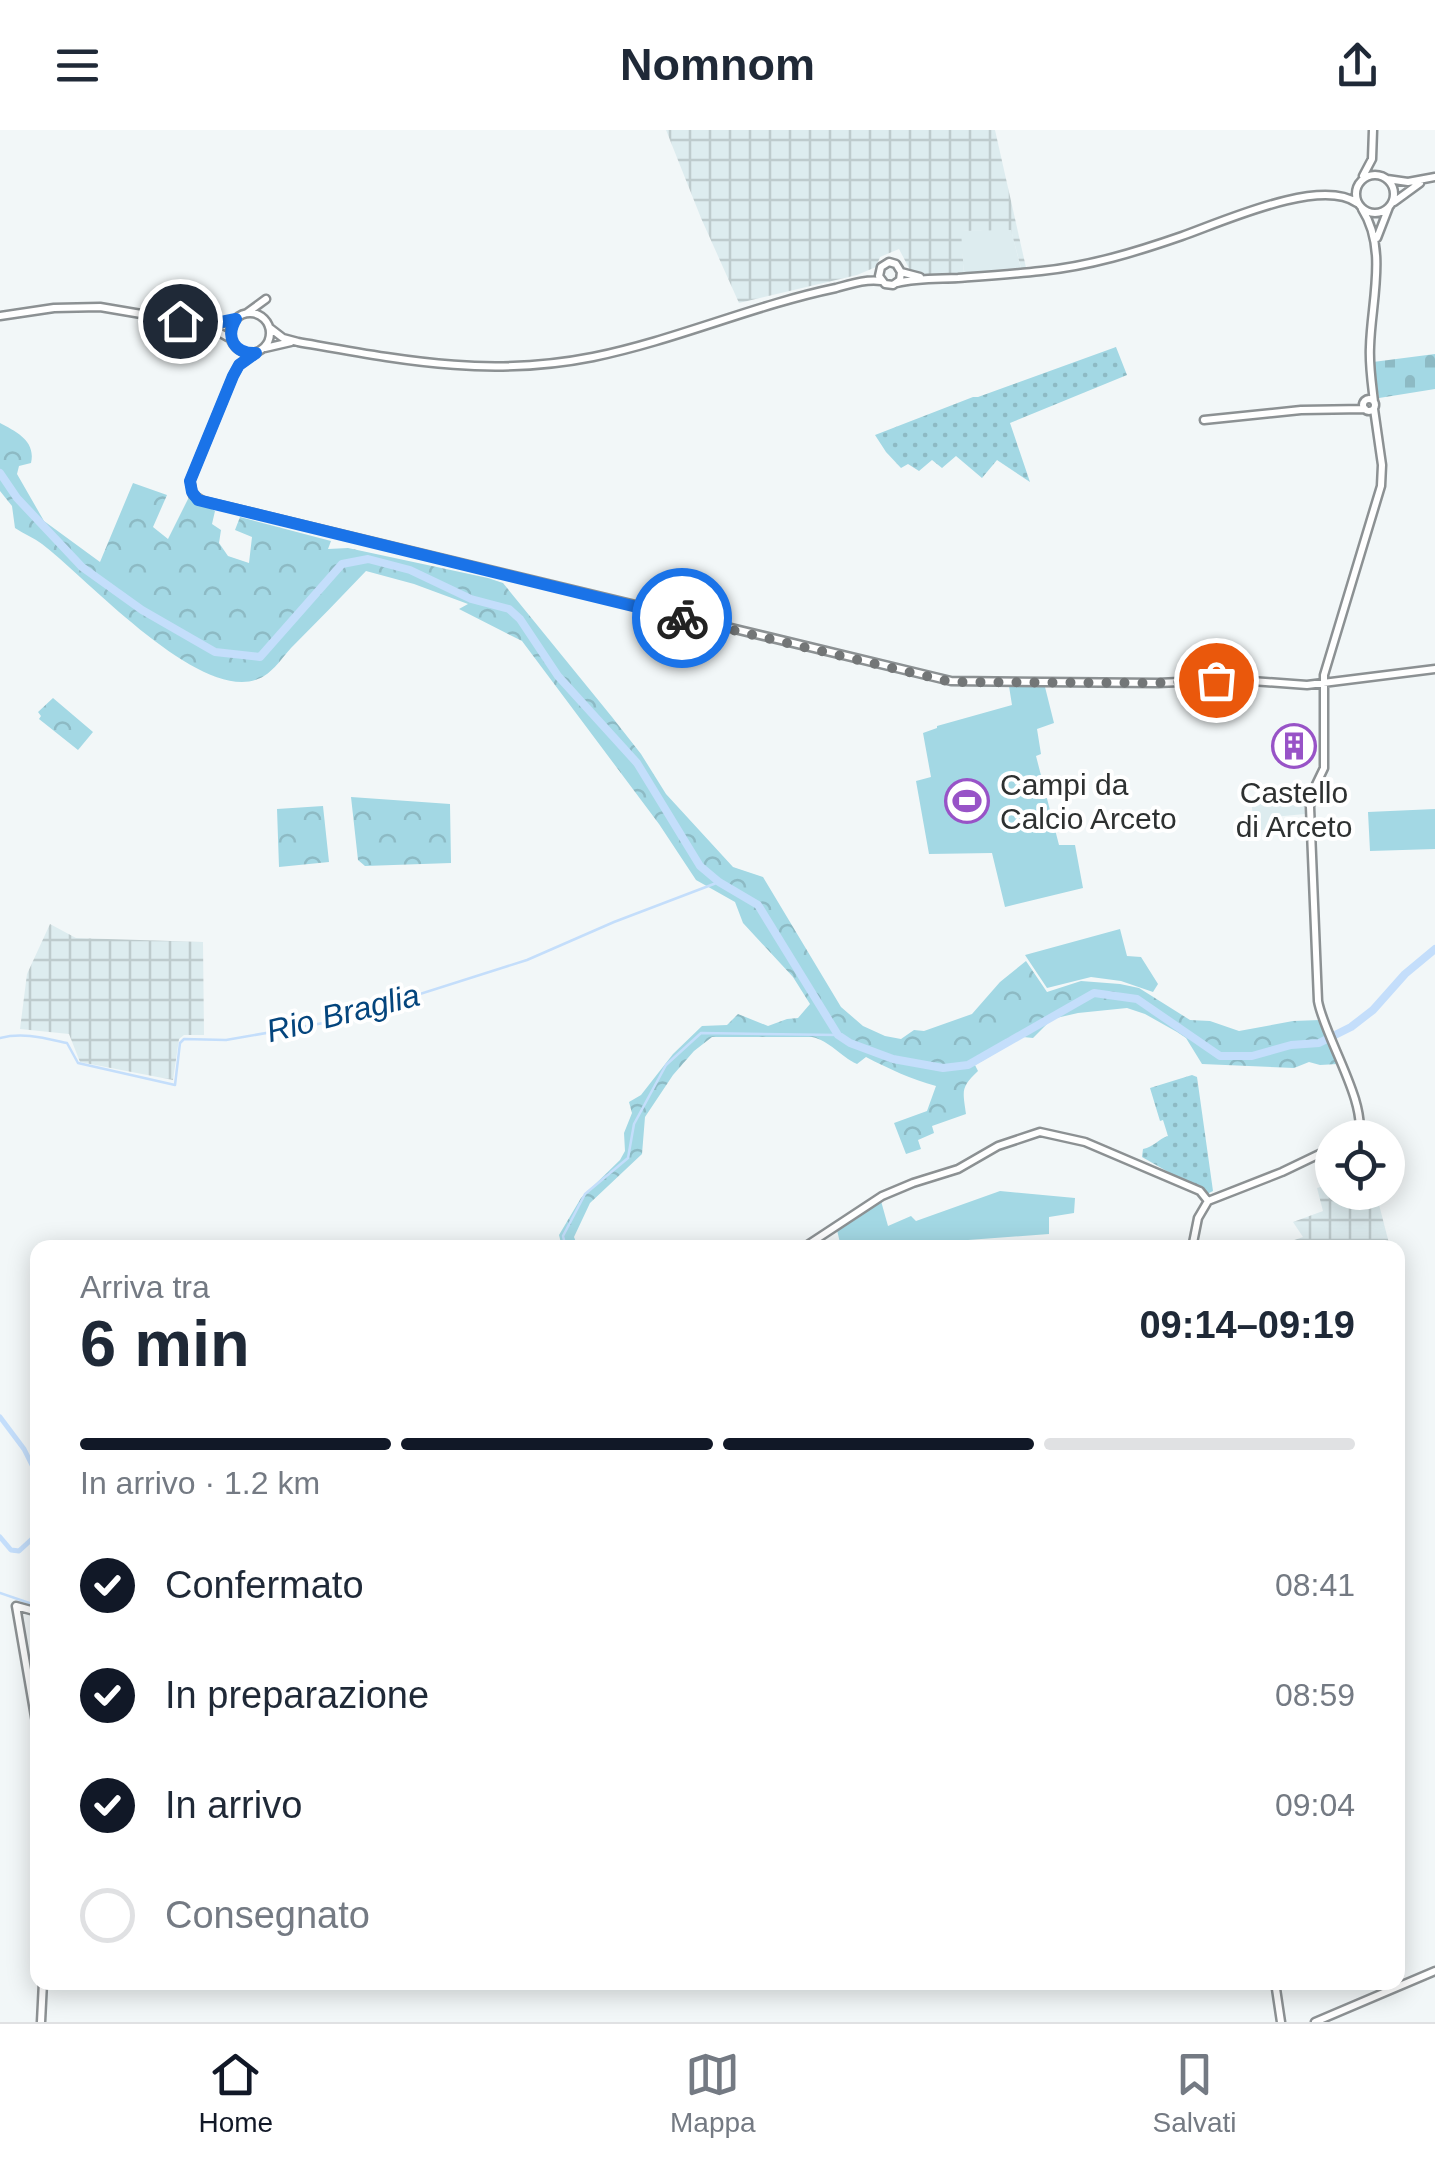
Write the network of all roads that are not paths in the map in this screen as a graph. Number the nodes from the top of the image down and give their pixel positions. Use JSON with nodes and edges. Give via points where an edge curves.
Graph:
{"nodes":[{"id":1,"x":1373,"y":130,"type":"edge"},
{"id":2,"x":1373,"y":150,"type":"junction"},
{"id":3,"x":1435,"y":177,"type":"edge"},
{"id":4,"x":1386,"y":178,"type":"junction"},
{"id":5,"x":1425,"y":180,"type":"junction"},
{"id":6,"x":1360,"y":181,"type":"junction"},
{"id":7,"x":1333,"y":194,"type":"junction"},
{"id":8,"x":1390,"y":205,"type":"junction"},
{"id":9,"x":1360,"y":206,"type":"junction"},
{"id":10,"x":1376,"y":244,"type":"junction"},
{"id":11,"x":902,"y":272,"type":"junction"},
{"id":12,"x":880,"y":276,"type":"junction"},
{"id":13,"x":926,"y":278,"type":"junction"},
{"id":14,"x":897,"y":283,"type":"junction"},
{"id":15,"x":246,"y":313,"type":"junction"},
{"id":16,"x":0,"y":316,"type":"edge"},
{"id":17,"x":236,"y":319,"type":"junction"},
{"id":18,"x":206,"y":325,"type":"junction"},
{"id":19,"x":268,"y":325,"type":"junction"},
{"id":20,"x":298,"y":342,"type":"junction"},
{"id":21,"x":233,"y":343,"type":"junction"},
{"id":22,"x":265,"y":348,"type":"junction"},
{"id":23,"x":256,"y":353,"type":"junction"},
{"id":24,"x":233,"y":376,"type":"junction"},
{"id":25,"x":1369,"y":405,"type":"junction"},
{"id":26,"x":1204,"y":420,"type":"dead end"},
{"id":27,"x":1435,"y":668,"type":"edge"},
{"id":28,"x":1322,"y":682,"type":"junction"},
{"id":29,"x":1359,"y":1120,"type":"edge"},
{"id":30,"x":1315,"y":1156,"type":"edge"},
{"id":31,"x":1208,"y":1201,"type":"junction"},
{"id":32,"x":814,"y":1240,"type":"edge"},
{"id":33,"x":1194,"y":1240,"type":"edge"},
{"id":34,"x":30,"y":1610,"type":"edge"},
{"id":35,"x":30,"y":1687,"type":"edge"},
{"id":36,"x":1435,"y":1971,"type":"edge"},
{"id":37,"x":1405,"y":1984,"type":"edge"},
{"id":38,"x":43,"y":1990,"type":"edge"},
{"id":39,"x":1276,"y":1990,"type":"edge"},
{"id":40,"x":1390,"y":1990,"type":"edge"},
{"id":41,"x":41,"y":2022,"type":"edge"},
{"id":42,"x":1281,"y":2022,"type":"edge"},
{"id":43,"x":1315,"y":2022,"type":"edge"}],
"edges":[{"from":1,"to":2,"type":"street"},
{"from":2,"to":4,"type":"street"},
{"from":2,"to":6,"type":"street"},
{"from":3,"to":5,"type":"street"},
{"from":4,"to":5,"type":"street"},
{"from":4,"to":6,"type":"street","via":[[1370,174]]},
{"from":4,"to":8,"type":"street","via":[[1394,190]]},
{"from":5,"to":8,"type":"street"},
{"from":6,"to":7,"type":"street"},
{"from":6,"to":9,"type":"street"},
{"from":7,"to":9,"type":"street"},
{"from":7,"to":13,"type":"street","via":[[1289,200],[1081,265]]},
{"from":8,"to":9,"type":"street","via":[[1378,213]]},
{"from":8,"to":10,"type":"street"},
{"from":9,"to":10,"type":"street"},
{"from":10,"to":25,"type":"street"},
{"from":11,"to":12,"type":"street","via":[[891,262]]},
{"from":11,"to":13,"type":"street"},
{"from":11,"to":14,"type":"street"},
{"from":12,"to":14,"type":"street","via":[[886,285]]},
{"from":12,"to":20,"type":"street","via":[[619,350],[544,364],[424,364]]},
{"from":13,"to":14,"type":"street"},
{"from":15,"to":17,"type":"street"},
{"from":15,"to":19,"type":"street"},
{"from":15,"to":19,"type":"street","via":[[266,299]]},
{"from":16,"to":18,"type":"street","via":[[91,306]]},
{"from":17,"to":18,"type":"street"},
{"from":17,"to":21,"type":"street"},
{"from":18,"to":21,"type":"street"},
{"from":19,"to":20,"type":"street"},
{"from":19,"to":22,"type":"street"},
{"from":20,"to":22,"type":"street"},
{"from":21,"to":23,"type":"street"},
{"from":21,"to":24,"type":"street"},
{"from":22,"to":23,"type":"street"},
{"from":23,"to":24,"type":"street"},
{"from":24,"to":28,"type":"street","via":[[190,481],[203,502],[951,682],[1158,683],[1222,680],[1230,673],[1238,680],[1296,686]]},
{"from":25,"to":26,"type":"street"},
{"from":25,"to":28,"type":"street","via":[[1382,465],[1380,492]]},
{"from":27,"to":28,"type":"street"},
{"from":28,"to":29,"type":"street","via":[[1324,768],[1310,808],[1318,1001]]},
{"from":30,"to":31,"type":"street"},
{"from":31,"to":32,"type":"street","via":[[1200,1191],[1120,1155],[1040,1132],[882,1196]]},
{"from":31,"to":33,"type":"street"},
{"from":34,"to":35,"type":"street","via":[[16,1606]]},
{"from":36,"to":37,"type":"street"},
{"from":38,"to":41,"type":"street"},
{"from":39,"to":42,"type":"street"},
{"from":40,"to":43,"type":"street"}]}
